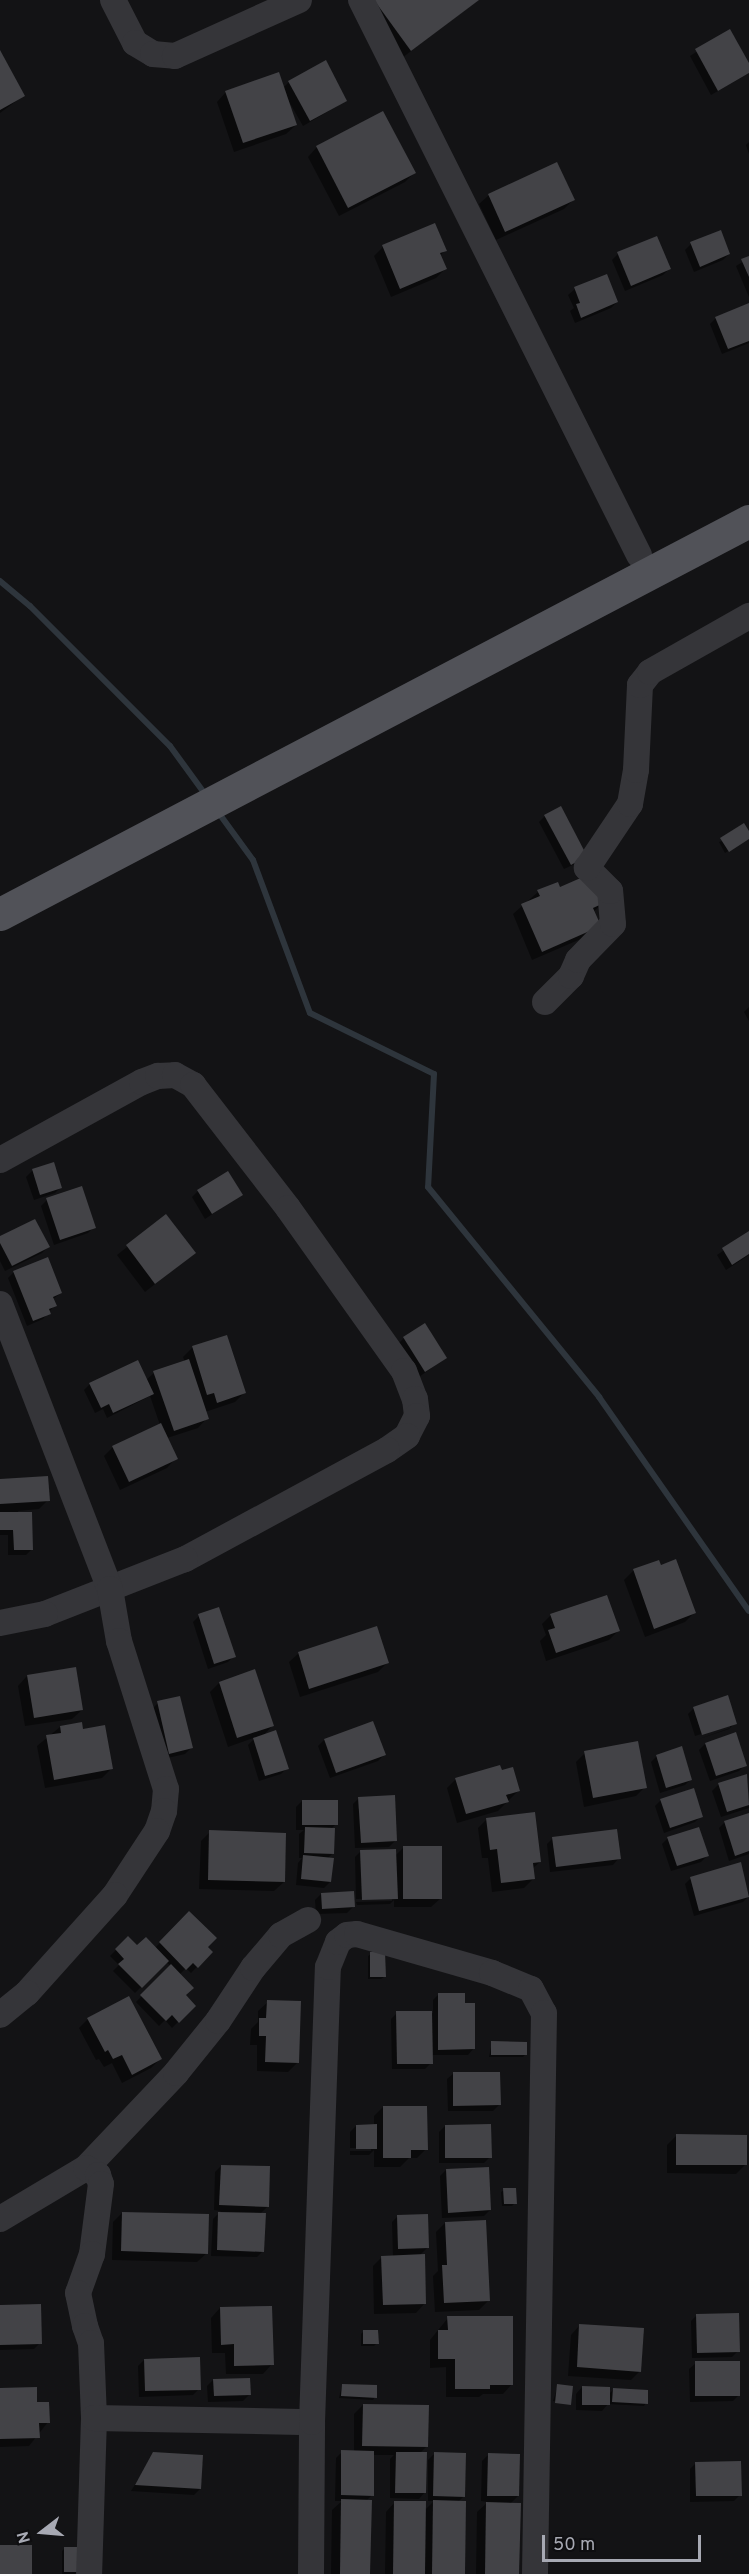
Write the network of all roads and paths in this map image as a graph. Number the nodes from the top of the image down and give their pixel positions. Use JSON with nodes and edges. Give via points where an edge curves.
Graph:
{"nodes":[{"id":1,"x":113,"y":0,"type":"edge"},
{"id":2,"x":299,"y":0,"type":"edge"},
{"id":3,"x":361,"y":0,"type":"edge"},
{"id":4,"x":749,"y":497,"type":"edge"},
{"id":5,"x":749,"y":521,"type":"edge"},
{"id":6,"x":639,"y":555,"type":"junction"},
{"id":7,"x":749,"y":616,"type":"edge"},
{"id":8,"x":0,"y":888,"type":"edge"},
{"id":9,"x":0,"y":914,"type":"edge"},
{"id":10,"x":546,"y":1002,"type":"dead end"},
{"id":11,"x":0,"y":1160,"type":"edge"},
{"id":12,"x":0,"y":1304,"type":"edge"},
{"id":13,"x":110,"y":1589,"type":"junction"},
{"id":14,"x":0,"y":1623,"type":"edge"},
{"id":15,"x":308,"y":1920,"type":"dead end"},
{"id":16,"x":0,"y":2015,"type":"edge"},
{"id":17,"x":86,"y":2168,"type":"junction"},
{"id":18,"x":0,"y":2219,"type":"edge"},
{"id":19,"x":94,"y":2418,"type":"junction"},
{"id":20,"x":312,"y":2422,"type":"junction"},
{"id":21,"x":89,"y":2574,"type":"edge"},
{"id":22,"x":311,"y":2574,"type":"edge"},
{"id":23,"x":535,"y":2574,"type":"edge"}],
"edges":[{"from":1,"to":2,"type":"street","via":[[135,43],[153,54],[175,56]]},
{"from":3,"to":6,"type":"street"},
{"from":4,"to":6,"type":"main road"},
{"from":5,"to":9,"type":"main road"},
{"from":6,"to":8,"type":"main road"},
{"from":7,"to":10,"type":"street","via":[[650,672],[640,685],[636,770],[630,804],[587,868],[610,891],[613,924],[578,960],[571,976]]},
{"from":11,"to":13,"type":"street","via":[[142,1082],[175,1075],[193,1085],[288,1208],[404,1371],[415,1399],[417,1416],[407,1436],[387,1450],[185,1559]]},
{"from":12,"to":13,"type":"street"},
{"from":13,"to":14,"type":"street","via":[[45,1614]]},
{"from":13,"to":16,"type":"street","via":[[119,1641],[165,1789],[164,1811],[157,1831],[115,1895],[27,1993]]},
{"from":15,"to":17,"type":"street","via":[[281,1935],[176,2073]]},
{"from":17,"to":18,"type":"street"},
{"from":17,"to":19,"type":"street","via":[[98,2175],[101,2184],[92,2254],[78,2293],[92,2343]]},
{"from":19,"to":20,"type":"street"},
{"from":19,"to":21,"type":"street"},
{"from":20,"to":22,"type":"street"},
{"from":20,"to":23,"type":"street","via":[[328,1967],[338,1942],[346,1935],[357,1934],[492,1973],[531,1989],[544,2013]]}]}
